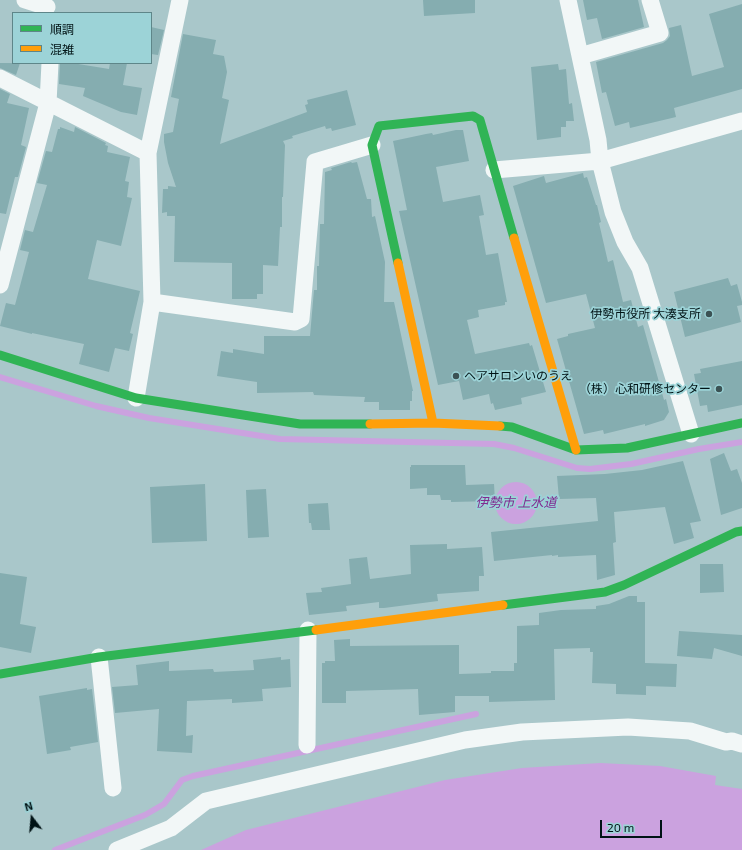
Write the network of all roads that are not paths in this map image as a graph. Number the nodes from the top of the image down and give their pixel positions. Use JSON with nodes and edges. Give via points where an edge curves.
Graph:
{"nodes":[{"id":1,"x":25,"y":0,"type":"edge"},
{"id":2,"x":180,"y":0,"type":"edge"},
{"id":3,"x":568,"y":0,"type":"edge"},
{"id":4,"x":650,"y":0,"type":"edge"},
{"id":5,"x":47,"y":7,"type":"edge"},
{"id":6,"x":580,"y":56,"type":"junction"},
{"id":7,"x":50,"y":64,"type":"edge"},
{"id":8,"x":0,"y":78,"type":"edge"},
{"id":9,"x":48,"y":103,"type":"junction"},
{"id":10,"x":742,"y":121,"type":"edge"},
{"id":11,"x":372,"y":146,"type":"junction"},
{"id":12,"x":148,"y":153,"type":"junction"},
{"id":13,"x":600,"y":161,"type":"junction"},
{"id":14,"x":494,"y":170,"type":"junction"},
{"id":15,"x":0,"y":285,"type":"edge"},
{"id":16,"x":152,"y":302,"type":"junction"},
{"id":17,"x":0,"y":355,"type":"edge"},
{"id":18,"x":136,"y":398,"type":"junction"},
{"id":19,"x":433,"y":423,"type":"junction"},
{"id":20,"x":742,"y":423,"type":"edge"},
{"id":21,"x":691,"y":434,"type":"junction"},
{"id":22,"x":576,"y":450,"type":"junction"},
{"id":23,"x":742,"y":531,"type":"edge"},
{"id":24,"x":308,"y":630,"type":"junction"},
{"id":25,"x":99,"y":657,"type":"junction"},
{"id":26,"x":0,"y":674,"type":"edge"},
{"id":27,"x":742,"y":744,"type":"edge"},
{"id":28,"x":307,"y":745,"type":"dead end"},
{"id":29,"x":112,"y":788,"type":"dead end"},
{"id":30,"x":117,"y":850,"type":"edge"}],
"edges":[{"from":1,"to":5,"type":"street"},
{"from":2,"to":12,"type":"street"},
{"from":3,"to":6,"type":"street"},
{"from":4,"to":6,"type":"street","via":[[660,33]]},
{"from":6,"to":13,"type":"street"},
{"from":7,"to":9,"type":"street"},
{"from":8,"to":9,"type":"street"},
{"from":9,"to":12,"type":"street"},
{"from":9,"to":15,"type":"street"},
{"from":10,"to":13,"type":"street"},
{"from":11,"to":14,"type":"street","via":[[379,126],[474,116],[480,120]]},
{"from":11,"to":16,"type":"street","via":[[315,162],[301,319],[294,322]]},
{"from":11,"to":19,"type":"street"},
{"from":12,"to":16,"type":"street"},
{"from":13,"to":14,"type":"street"},
{"from":13,"to":21,"type":"street","via":[[613,212],[625,242],[640,268]]},
{"from":14,"to":22,"type":"street"},
{"from":16,"to":18,"type":"street"},
{"from":17,"to":18,"type":"street"},
{"from":18,"to":19,"type":"street","via":[[300,424]]},
{"from":19,"to":22,"type":"street","via":[[512,427]]},
{"from":20,"to":21,"type":"street"},
{"from":21,"to":22,"type":"street","via":[[627,448]]},
{"from":23,"to":24,"type":"street","via":[[605,592]]},
{"from":24,"to":25,"type":"street"},
{"from":24,"to":28,"type":"street"},
{"from":25,"to":26,"type":"street"},
{"from":25,"to":29,"type":"street"},
{"from":27,"to":30,"type":"street","via":[[690,732],[628,727],[522,732],[465,740],[206,801],[171,828]]}]}
